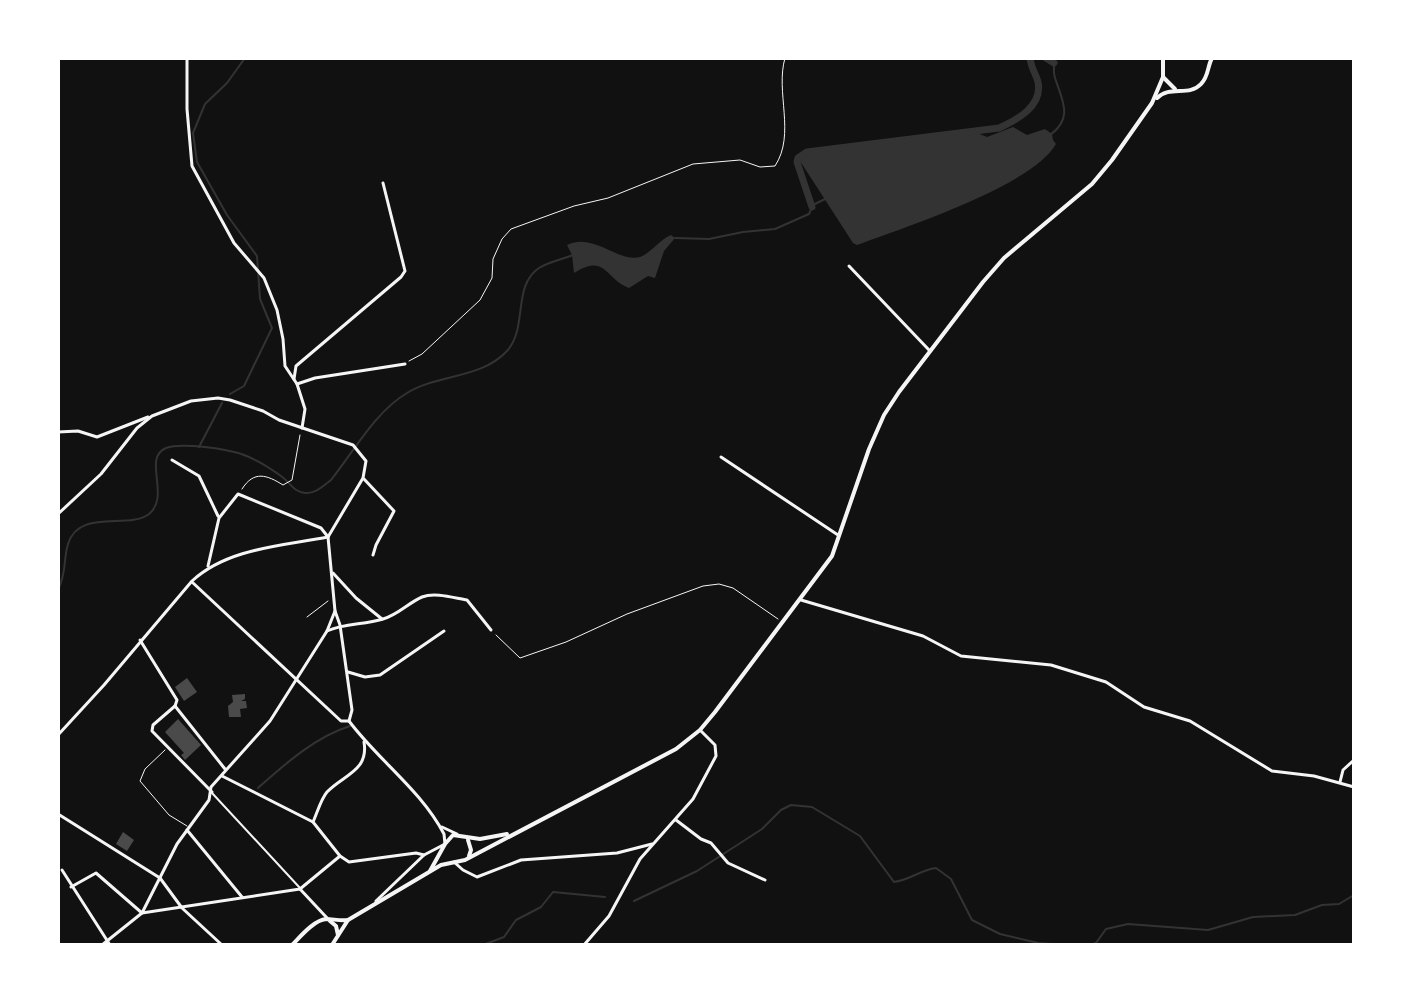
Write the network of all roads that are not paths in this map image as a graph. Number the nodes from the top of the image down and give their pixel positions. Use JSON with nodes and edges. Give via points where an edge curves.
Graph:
{"nodes":[{"id":1,"x":187,"y":58,"type":"edge"},
{"id":2,"x":1163,"y":58,"type":"edge"},
{"id":3,"x":1209,"y":60,"type":"edge"},
{"id":4,"x":1163,"y":77,"type":"junction"},
{"id":5,"x":1179,"y":91,"type":"junction"},
{"id":6,"x":1152,"y":103,"type":"junction"},
{"id":7,"x":383,"y":183,"type":"dead end"},
{"id":8,"x":849,"y":266,"type":"dead end"},
{"id":9,"x":930,"y":351,"type":"junction"},
{"id":10,"x":405,"y":364,"type":"road end"},
{"id":11,"x":295,"y":381,"type":"junction"},
{"id":12,"x":152,"y":416,"type":"junction"},
{"id":13,"x":302,"y":428,"type":"junction"},
{"id":14,"x":58,"y":432,"type":"edge"},
{"id":15,"x":721,"y":457,"type":"dead end"},
{"id":16,"x":172,"y":460,"type":"dead end"},
{"id":17,"x":363,"y":478,"type":"junction"},
{"id":18,"x":58,"y":514,"type":"edge"},
{"id":19,"x":219,"y":518,"type":"junction"},
{"id":20,"x":328,"y":537,"type":"junction"},
{"id":21,"x":840,"y":537,"type":"junction"},
{"id":22,"x":373,"y":555,"type":"dead end"},
{"id":23,"x":208,"y":566,"type":"junction"},
{"id":24,"x":332,"y":571,"type":"junction"},
{"id":25,"x":192,"y":581,"type":"junction"},
{"id":26,"x":801,"y":600,"type":"junction"},
{"id":27,"x":335,"y":611,"type":"junction"},
{"id":28,"x":382,"y":619,"type":"junction"},
{"id":29,"x":340,"y":625,"type":"junction"},
{"id":30,"x":491,"y":630,"type":"road end"},
{"id":31,"x":327,"y":631,"type":"junction"},
{"id":32,"x":444,"y":631,"type":"dead end"},
{"id":33,"x":140,"y":640,"type":"junction"},
{"id":34,"x":348,"y":672,"type":"junction"},
{"id":35,"x":297,"y":680,"type":"junction"},
{"id":36,"x":175,"y":706,"type":"junction"},
{"id":37,"x":349,"y":721,"type":"junction"},
{"id":38,"x":700,"y":730,"type":"junction"},
{"id":39,"x":58,"y":735,"type":"edge"},
{"id":40,"x":363,"y":740,"type":"junction"},
{"id":41,"x":168,"y":747,"type":"junction"},
{"id":42,"x":1354,"y":760,"type":"edge"},
{"id":43,"x":226,"y":770,"type":"junction"},
{"id":44,"x":222,"y":775,"type":"junction"},
{"id":45,"x":1340,"y":782,"type":"junction"},
{"id":46,"x":1354,"y":787,"type":"edge"},
{"id":47,"x":212,"y":792,"type":"junction"},
{"id":48,"x":58,"y":814,"type":"edge"},
{"id":49,"x":676,"y":820,"type":"junction"},
{"id":50,"x":313,"y":822,"type":"junction"},
{"id":51,"x":439,"y":825,"type":"junction"},
{"id":52,"x":188,"y":828,"type":"junction"},
{"id":53,"x":519,"y":830,"type":"junction"},
{"id":54,"x":460,"y":835,"type":"junction"},
{"id":55,"x":467,"y":838,"type":"junction"},
{"id":56,"x":652,"y":844,"type":"junction"},
{"id":57,"x":444,"y":846,"type":"junction"},
{"id":58,"x":424,"y":855,"type":"junction"},
{"id":59,"x":340,"y":856,"type":"junction"},
{"id":60,"x":469,"y":856,"type":"junction"},
{"id":61,"x":454,"y":862,"type":"junction"},
{"id":62,"x":62,"y":870,"type":"dead end"},
{"id":63,"x":428,"y":873,"type":"junction"},
{"id":64,"x":160,"y":878,"type":"junction"},
{"id":65,"x":765,"y":880,"type":"dead end"},
{"id":66,"x":71,"y":887,"type":"junction"},
{"id":67,"x":300,"y":889,"type":"junction"},
{"id":68,"x":242,"y":897,"type":"junction"},
{"id":69,"x":371,"y":906,"type":"junction"},
{"id":70,"x":182,"y":908,"type":"junction"},
{"id":71,"x":142,"y":913,"type":"junction"},
{"id":72,"x":328,"y":919,"type":"junction"},
{"id":73,"x":348,"y":920,"type":"junction"},
{"id":74,"x":338,"y":935,"type":"junction"},
{"id":75,"x":109,"y":943,"type":"edge"},
{"id":76,"x":102,"y":945,"type":"edge"},
{"id":77,"x":222,"y":945,"type":"edge"},
{"id":78,"x":292,"y":945,"type":"edge"},
{"id":79,"x":333,"y":945,"type":"edge"},
{"id":80,"x":584,"y":945,"type":"edge"}],
"edges":[{"from":1,"to":11,"type":"street","via":[[192,166],[234,243],[264,278],[277,310],[285,366]]},
{"from":2,"to":4,"type":"main road"},
{"from":3,"to":5,"type":"main road","via":[[1200,85]]},
{"from":4,"to":5,"type":"main road"},
{"from":4,"to":6,"type":"main road"},
{"from":5,"to":6,"type":"main road","via":[[1168,90]]},
{"from":6,"to":9,"type":"main road","via":[[1092,184],[1004,258]]},
{"from":7,"to":11,"type":"street","via":[[405,271],[296,366]]},
{"from":8,"to":9,"type":"street"},
{"from":9,"to":21,"type":"main road","via":[[884,415]]},
{"from":10,"to":11,"type":"street"},
{"from":11,"to":13,"type":"street","via":[[305,409]]},
{"from":12,"to":13,"type":"street","via":[[191,401],[218,398]]},
{"from":12,"to":14,"type":"street","via":[[97,437]]},
{"from":12,"to":18,"type":"street"},
{"from":13,"to":17,"type":"street","via":[[353,445],[366,461]]},
{"from":15,"to":21,"type":"street"},
{"from":16,"to":19,"type":"street","via":[[199,476]]},
{"from":17,"to":20,"type":"street"},
{"from":17,"to":22,"type":"street","via":[[394,511]]},
{"from":19,"to":20,"type":"street","via":[[238,494],[321,528]]},
{"from":19,"to":23,"type":"street"},
{"from":20,"to":23,"type":"street"},
{"from":20,"to":24,"type":"street"},
{"from":21,"to":26,"type":"main road"},
{"from":23,"to":25,"type":"street"},
{"from":24,"to":27,"type":"street"},
{"from":24,"to":28,"type":"street"},
{"from":25,"to":33,"type":"street"},
{"from":25,"to":35,"type":"street"},
{"from":26,"to":38,"type":"main road"},
{"from":26,"to":45,"type":"street","via":[[923,636],[961,656],[1051,665],[1106,682],[1144,707],[1190,721],[1272,771]]},
{"from":27,"to":29,"type":"street"},
{"from":27,"to":31,"type":"street"},
{"from":28,"to":29,"type":"street"},
{"from":28,"to":30,"type":"street","via":[[423,597],[440,596],[467,600]]},
{"from":29,"to":31,"type":"street"},
{"from":29,"to":34,"type":"street"},
{"from":31,"to":35,"type":"street"},
{"from":32,"to":34,"type":"street","via":[[380,675]]},
{"from":33,"to":36,"type":"street","via":[[177,700]]},
{"from":33,"to":39,"type":"street"},
{"from":34,"to":37,"type":"street"},
{"from":35,"to":37,"type":"street","via":[[341,721]]},
{"from":35,"to":43,"type":"street","via":[[270,721]]},
{"from":36,"to":41,"type":"street","via":[[151,728]]},
{"from":36,"to":43,"type":"street"},
{"from":37,"to":40,"type":"street"},
{"from":38,"to":49,"type":"street","via":[[715,745],[716,756]]},
{"from":38,"to":53,"type":"main road","via":[[676,749]]},
{"from":40,"to":50,"type":"street","via":[[362,763],[327,793]]},
{"from":40,"to":51,"type":"street"},
{"from":41,"to":47,"type":"street"},
{"from":41,"to":52,"type":"lane","via":[[140,781],[169,815]]},
{"from":42,"to":45,"type":"street"},
{"from":43,"to":44,"type":"street"},
{"from":44,"to":47,"type":"street"},
{"from":44,"to":50,"type":"street"},
{"from":45,"to":46,"type":"street"},
{"from":47,"to":52,"type":"street"},
{"from":47,"to":67,"type":"street"},
{"from":48,"to":64,"type":"street"},
{"from":49,"to":56,"type":"street"},
{"from":49,"to":65,"type":"street","via":[[711,843],[728,863]]},
{"from":50,"to":59,"type":"street"},
{"from":51,"to":54,"type":"street"},
{"from":51,"to":57,"type":"street"},
{"from":52,"to":64,"type":"street"},
{"from":52,"to":68,"type":"street"},
{"from":53,"to":55,"type":"main road"},
{"from":53,"to":60,"type":"main road"},
{"from":54,"to":55,"type":"main road"},
{"from":54,"to":57,"type":"main road","via":[[449,837]]},
{"from":55,"to":60,"type":"main road"},
{"from":56,"to":61,"type":"street","via":[[617,853],[521,860],[477,877]]},
{"from":56,"to":80,"type":"street","via":[[609,916]]},
{"from":57,"to":58,"type":"street"},
{"from":57,"to":61,"type":"main road"},
{"from":57,"to":63,"type":"main road"},
{"from":58,"to":59,"type":"street","via":[[357,863]]},
{"from":58,"to":69,"type":"street"},
{"from":59,"to":67,"type":"street"},
{"from":60,"to":61,"type":"main road"},
{"from":61,"to":63,"type":"main road"},
{"from":62,"to":66,"type":"street"},
{"from":63,"to":69,"type":"main road"},
{"from":64,"to":70,"type":"street"},
{"from":64,"to":71,"type":"street"},
{"from":66,"to":71,"type":"street","via":[[96,873]]},
{"from":66,"to":75,"type":"street"},
{"from":67,"to":68,"type":"street"},
{"from":67,"to":72,"type":"street"},
{"from":68,"to":70,"type":"street"},
{"from":69,"to":73,"type":"main road"},
{"from":70,"to":71,"type":"street"},
{"from":70,"to":77,"type":"street"},
{"from":71,"to":75,"type":"street"},
{"from":72,"to":73,"type":"main road"},
{"from":72,"to":74,"type":"main road"},
{"from":72,"to":78,"type":"main road"},
{"from":73,"to":74,"type":"main road"},
{"from":74,"to":79,"type":"main road"},
{"from":75,"to":76,"type":"street"}]}
